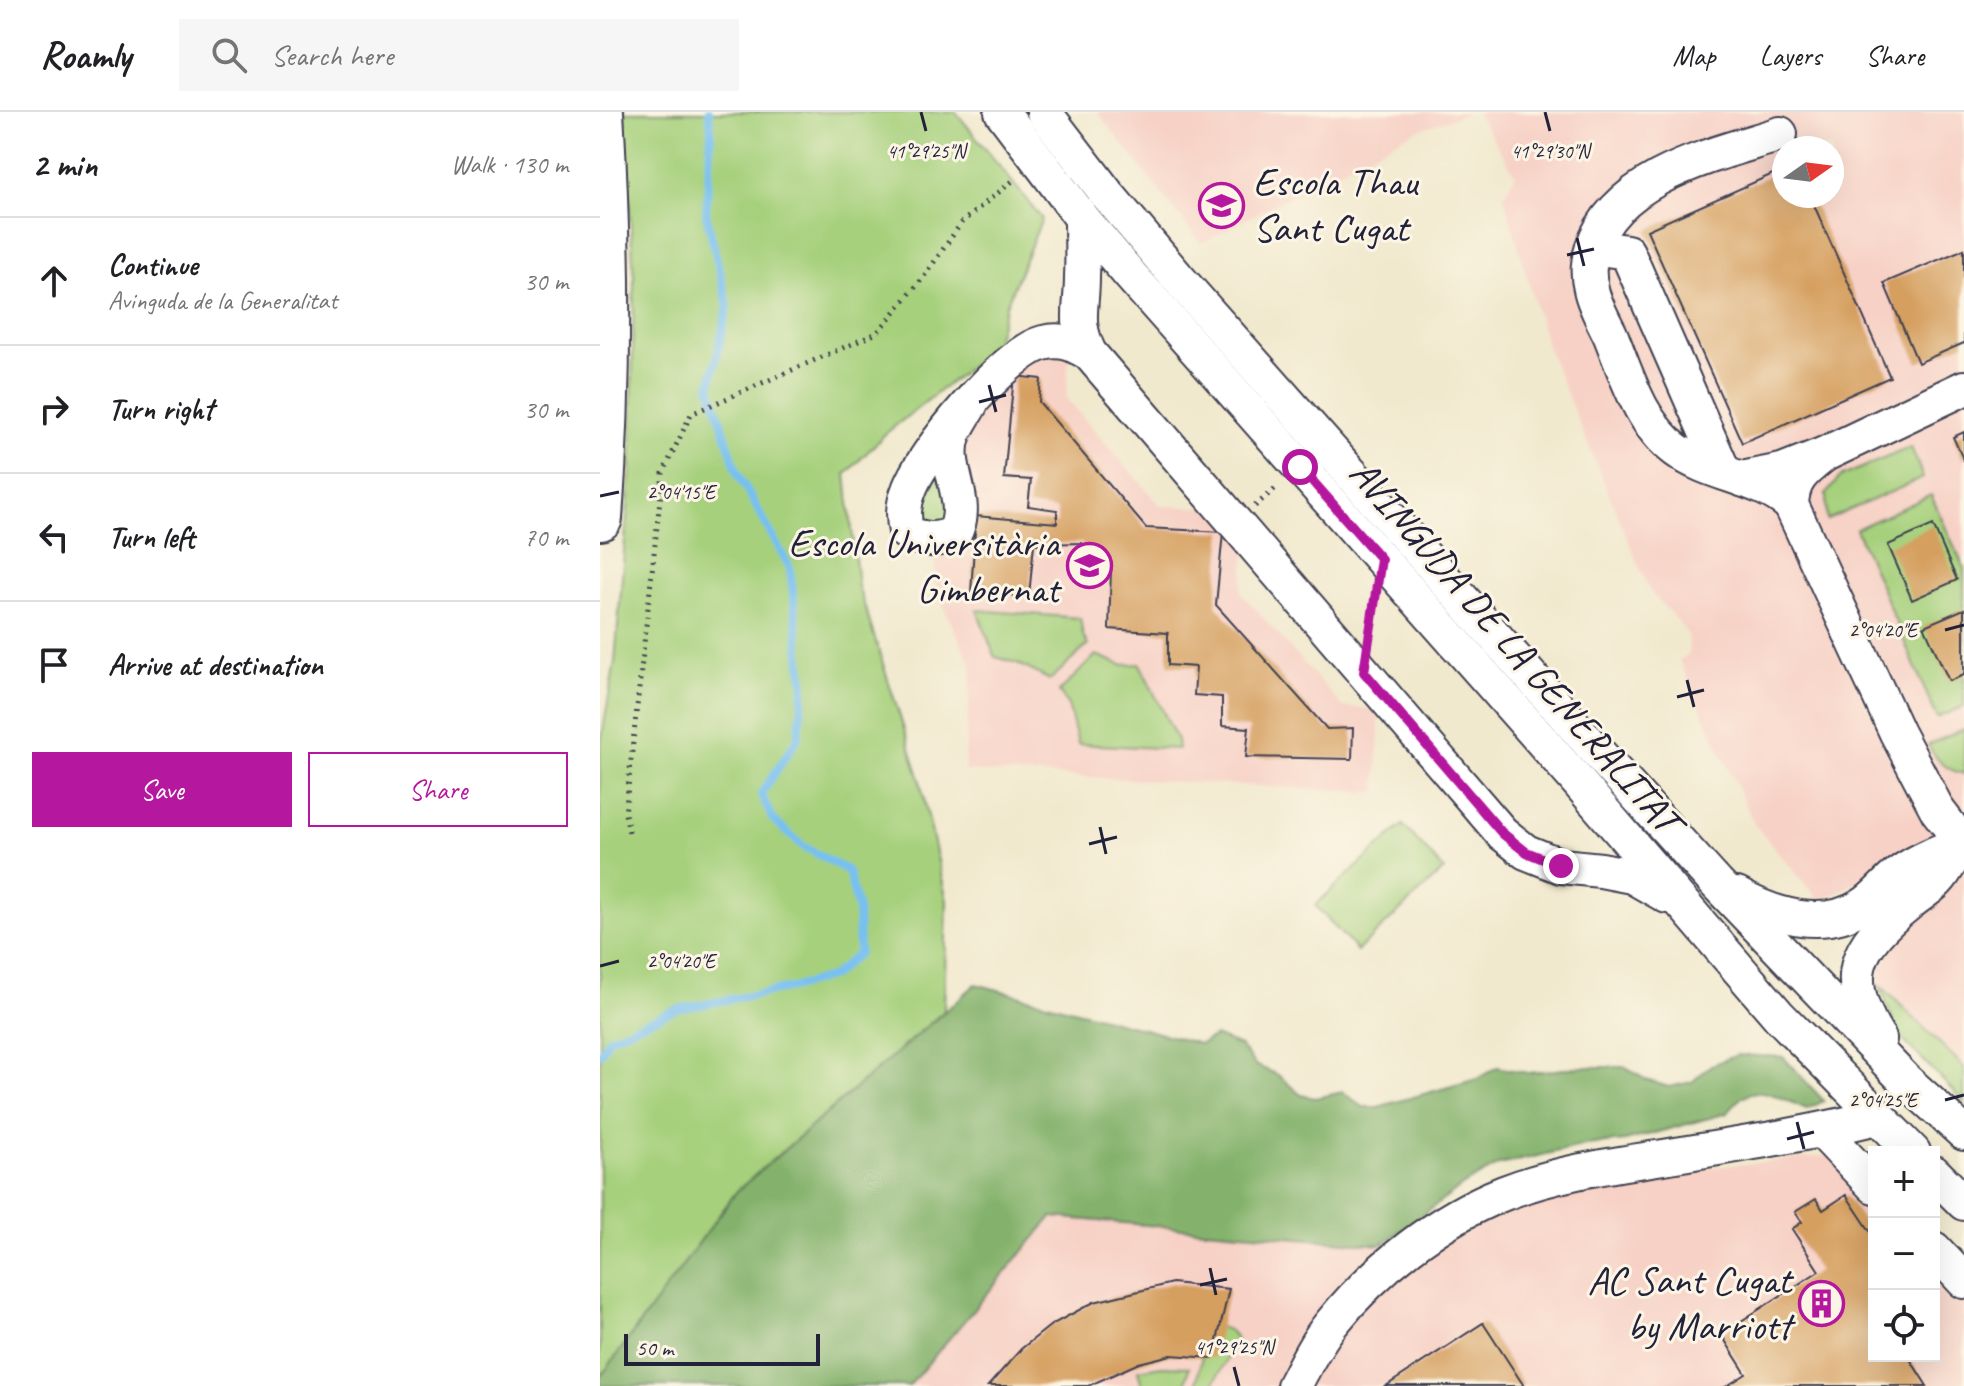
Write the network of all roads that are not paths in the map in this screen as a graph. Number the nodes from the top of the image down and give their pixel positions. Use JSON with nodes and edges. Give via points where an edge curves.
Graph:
{"nodes":[{"id":1,"x":601,"y":112,"type":"edge"},
{"id":2,"x":1002,"y":112,"type":"edge"},
{"id":3,"x":1044,"y":112,"type":"edge"},
{"id":4,"x":1780,"y":134,"type":"dead end"},
{"id":5,"x":1082,"y":218,"type":"junction"},
{"id":6,"x":1593,"y":247,"type":"junction"},
{"id":7,"x":1089,"y":353,"type":"junction"},
{"id":8,"x":1964,"y":388,"type":"edge"},
{"id":9,"x":971,"y":403,"type":"dead end"},
{"id":10,"x":1825,"y":454,"type":"junction"},
{"id":11,"x":1733,"y":476,"type":"junction"},
{"id":12,"x":1791,"y":505,"type":"junction"},
{"id":13,"x":600,"y":518,"type":"edge"},
{"id":14,"x":1963,"y":843,"type":"edge"},
{"id":15,"x":1717,"y":884,"type":"junction"},
{"id":16,"x":1684,"y":907,"type":"junction"},
{"id":17,"x":1905,"y":1080,"type":"junction"},
{"id":18,"x":1877,"y":1117,"type":"junction"},
{"id":19,"x":1822,"y":1131,"type":"junction"},
{"id":20,"x":1964,"y":1133,"type":"edge"},
{"id":21,"x":1907,"y":1146,"type":"edge"},
{"id":22,"x":1940,"y":1179,"type":"edge"},
{"id":23,"x":1868,"y":1180,"type":"edge"},
{"id":24,"x":1964,"y":1203,"type":"edge"},
{"id":25,"x":1940,"y":1255,"type":"edge"},
{"id":26,"x":1964,"y":1281,"type":"edge"},
{"id":27,"x":1294,"y":1386,"type":"edge"}],
"edges":[{"from":1,"to":13,"type":"highway","via":[[609,320]]},
{"from":2,"to":5,"type":"street","name":"AVINGUDA DE LA GENERALITAT"},
{"from":3,"to":15,"type":"street","name":"AVINGUDA DE LA GENERALITAT","via":[[1177,277]]},
{"from":4,"to":6,"type":"street","via":[[1691,163],[1630,193]]},
{"from":5,"to":7,"type":"street","via":[[1078,314]]},
{"from":5,"to":16,"type":"street","name":"AVINGUDA DE LA GENERALITAT"},
{"from":6,"to":11,"type":"street","via":[[1627,252]]},
{"from":6,"to":11,"type":"street","via":[[1588,263],[1591,289],[1653,427],[1674,449]]},
{"from":7,"to":9,"type":"street","via":[[1061,340],[1042,343],[1026,350]]},
{"from":7,"to":16,"type":"street","via":[[1502,833],[1526,852],[1561,866],[1632,876]]},
{"from":8,"to":10,"type":"street"},
{"from":10,"to":11,"type":"street","via":[[1782,471]]},
{"from":10,"to":12,"type":"street","via":[[1792,488]]},
{"from":11,"to":12,"type":"street","via":[[1780,495]]},
{"from":12,"to":14,"type":"street","via":[[1897,733],[1938,811]]},
{"from":14,"to":15,"type":"street","via":[[1900,873],[1846,915],[1820,920],[1761,908]]},
{"from":14,"to":17,"type":"street","via":[[1938,881],[1883,925],[1858,961],[1856,984],[1864,1014]]},
{"from":15,"to":17,"type":"street","name":"AVINGUDA DE LA GENERALITAT"},
{"from":16,"to":18,"type":"street","name":"AVINGUDA DE LA GENERALITAT"},
{"from":17,"to":20,"type":"street","name":"AVINGUDA DE LA GENERALITAT"},
{"from":18,"to":19,"type":"street"},
{"from":18,"to":21,"type":"street","name":"AVINGUDA DE LA GENERALITAT"},
{"from":19,"to":23,"type":"street"},
{"from":19,"to":27,"type":"street","via":[[1546,1179],[1467,1211],[1389,1262],[1329,1326]]},
{"from":22,"to":24,"type":"street"},
{"from":25,"to":26,"type":"street"}]}
